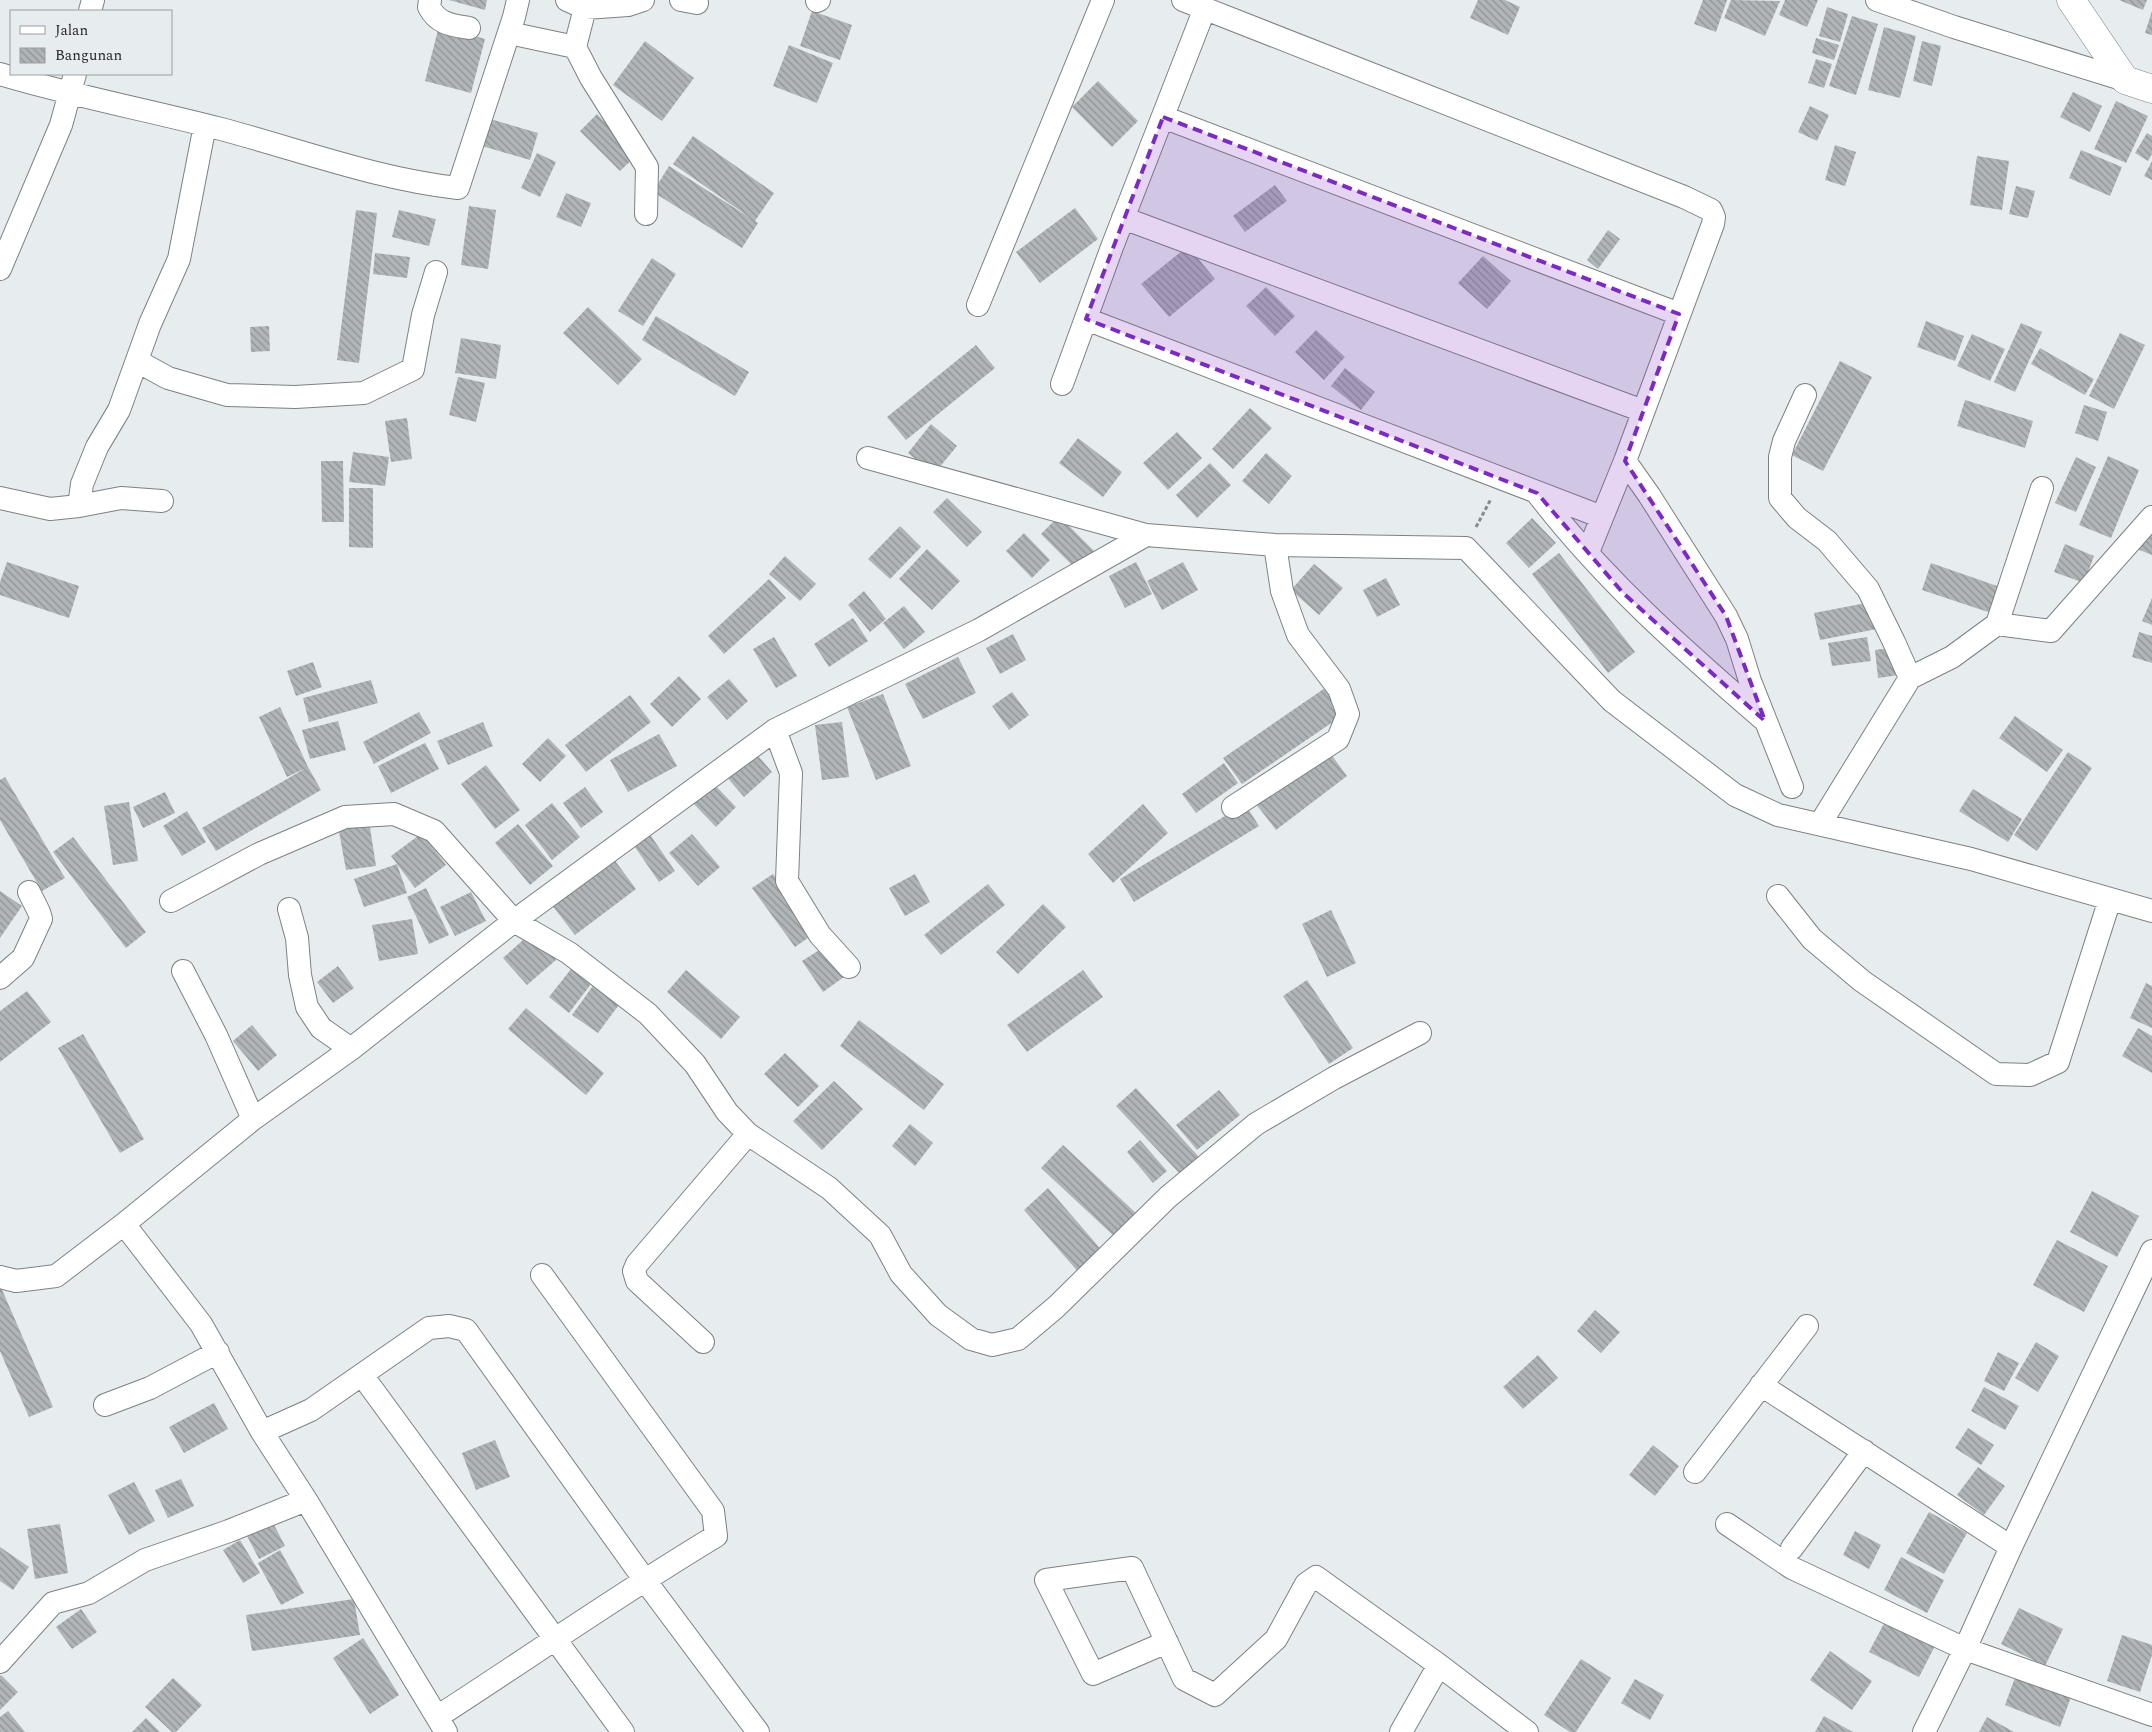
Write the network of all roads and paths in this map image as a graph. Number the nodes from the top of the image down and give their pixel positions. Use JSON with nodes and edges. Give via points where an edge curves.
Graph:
{"nodes":[{"id":1,"x":430,"y":0,"type":"edge"},
{"id":2,"x":518,"y":0,"type":"edge"},
{"id":3,"x":643,"y":0,"type":"edge"},
{"id":4,"x":1104,"y":0,"type":"edge"},
{"id":5,"x":1183,"y":0,"type":"edge"},
{"id":6,"x":1877,"y":0,"type":"edge"},
{"id":7,"x":2071,"y":0,"type":"edge"},
{"id":8,"x":576,"y":4,"type":"edge"},
{"id":9,"x":1205,"y":8,"type":"junction"},
{"id":10,"x":469,"y":28,"type":"dead end"},
{"id":11,"x":509,"y":33,"type":"junction"},
{"id":12,"x":575,"y":47,"type":"junction"},
{"id":13,"x":0,"y":74,"type":"edge"},
{"id":14,"x":2125,"y":80,"type":"junction"},
{"id":15,"x":72,"y":84,"type":"edge"},
{"id":16,"x":2152,"y":89,"type":"edge"},
{"id":17,"x":1163,"y":117,"type":"junction"},
{"id":18,"x":205,"y":125,"type":"junction"},
{"id":19,"x":646,"y":214,"type":"dead end"},
{"id":20,"x":1123,"y":218,"type":"junction"},
{"id":21,"x":0,"y":269,"type":"edge"},
{"id":22,"x":436,"y":272,"type":"dead end"},
{"id":23,"x":978,"y":305,"type":"dead end"},
{"id":24,"x":1679,"y":314,"type":"junction"},
{"id":25,"x":1086,"y":320,"type":"junction"},
{"id":26,"x":137,"y":361,"type":"junction"},
{"id":27,"x":1062,"y":384,"type":"dead end"},
{"id":28,"x":1805,"y":395,"type":"dead end"},
{"id":29,"x":1643,"y":411,"type":"junction"},
{"id":30,"x":868,"y":458,"type":"dead end"},
{"id":31,"x":1626,"y":461,"type":"junction"},
{"id":32,"x":1500,"y":480,"type":"junction"},
{"id":33,"x":2042,"y":488,"type":"dead end"},
{"id":34,"x":1537,"y":493,"type":"junction"},
{"id":35,"x":0,"y":498,"type":"edge"},
{"id":36,"x":162,"y":501,"type":"dead end"},
{"id":37,"x":79,"y":506,"type":"junction"},
{"id":38,"x":1602,"y":517,"type":"junction"},
{"id":39,"x":2152,"y":517,"type":"edge"},
{"id":40,"x":1146,"y":535,"type":"junction"},
{"id":41,"x":1274,"y":545,"type":"junction"},
{"id":42,"x":1466,"y":548,"type":"junction"},
{"id":43,"x":1588,"y":552,"type":"junction"},
{"id":44,"x":1997,"y":624,"type":"junction"},
{"id":45,"x":1910,"y":678,"type":"junction"},
{"id":46,"x":1765,"y":721,"type":"junction"},
{"id":47,"x":775,"y":730,"type":"junction"},
{"id":48,"x":1792,"y":787,"type":"dead end"},
{"id":49,"x":1233,"y":807,"type":"dead end"},
{"id":50,"x":1820,"y":824,"type":"junction"},
{"id":51,"x":30,"y":892,"type":"dead end"},
{"id":52,"x":1778,"y":896,"type":"dead end"},
{"id":53,"x":2110,"y":899,"type":"junction"},
{"id":54,"x":171,"y":901,"type":"dead end"},
{"id":55,"x":289,"y":909,"type":"dead end"},
{"id":56,"x":2152,"y":911,"type":"edge"},
{"id":57,"x":514,"y":922,"type":"junction"},
{"id":58,"x":849,"y":966,"type":"dead end"},
{"id":59,"x":183,"y":971,"type":"dead end"},
{"id":60,"x":0,"y":978,"type":"edge"},
{"id":61,"x":1420,"y":1033,"type":"dead end"},
{"id":62,"x":351,"y":1049,"type":"junction"},
{"id":63,"x":253,"y":1119,"type":"junction"},
{"id":64,"x":748,"y":1134,"type":"junction"},
{"id":65,"x":124,"y":1224,"type":"junction"},
{"id":66,"x":2152,"y":1251,"type":"edge"},
{"id":67,"x":542,"y":1276,"type":"dead end"},
{"id":68,"x":0,"y":1277,"type":"edge"},
{"id":69,"x":1807,"y":1326,"type":"dead end"},
{"id":70,"x":703,"y":1342,"type":"dead end"},
{"id":71,"x":218,"y":1352,"type":"junction"},
{"id":72,"x":362,"y":1375,"type":"junction"},
{"id":73,"x":1761,"y":1385,"type":"junction"},
{"id":74,"x":105,"y":1405,"type":"dead end"},
{"id":75,"x":262,"y":1432,"type":"junction"},
{"id":76,"x":1864,"y":1452,"type":"junction"},
{"id":77,"x":1695,"y":1472,"type":"dead end"},
{"id":78,"x":306,"y":1500,"type":"junction"},
{"id":79,"x":1727,"y":1524,"type":"dead end"},
{"id":80,"x":2011,"y":1547,"type":"junction"},
{"id":81,"x":1792,"y":1548,"type":"dead end"},
{"id":82,"x":644,"y":1579,"type":"junction"},
{"id":83,"x":556,"y":1640,"type":"junction"},
{"id":84,"x":1167,"y":1642,"type":"junction"},
{"id":85,"x":1965,"y":1649,"type":"junction"},
{"id":86,"x":0,"y":1662,"type":"edge"},
{"id":87,"x":1438,"y":1665,"type":"junction"},
{"id":88,"x":2152,"y":1715,"type":"edge"},
{"id":89,"x":442,"y":1725,"type":"edge"},
{"id":90,"x":623,"y":1732,"type":"edge"},
{"id":91,"x":758,"y":1732,"type":"edge"},
{"id":92,"x":1401,"y":1732,"type":"edge"},
{"id":93,"x":1527,"y":1732,"type":"edge"},
{"id":94,"x":1924,"y":1732,"type":"edge"}],
"edges":[{"from":1,"to":10,"type":"street","via":[[429,7],[443,23]]},
{"from":2,"to":11,"type":"street"},
{"from":3,"to":8,"type":"street","via":[[628,5]]},
{"from":4,"to":23,"type":"street"},
{"from":5,"to":9,"type":"street"},
{"from":6,"to":14,"type":"street"},
{"from":7,"to":14,"type":"street"},
{"from":8,"to":12,"type":"street"},
{"from":9,"to":17,"type":"street"},
{"from":9,"to":24,"type":"street","via":[[1707,207],[1714,214],[1713,224]]},
{"from":11,"to":12,"type":"street"},
{"from":11,"to":18,"type":"street","via":[[458,188],[377,174]]},
{"from":12,"to":19,"type":"street","via":[[647,167]]},
{"from":13,"to":15,"type":"street"},
{"from":14,"to":16,"type":"street"},
{"from":15,"to":18,"type":"street"},
{"from":15,"to":21,"type":"street","via":[[61,124]]},
{"from":17,"to":20,"type":"street"},
{"from":17,"to":24,"type":"street"},
{"from":18,"to":26,"type":"street","via":[[179,259]]},
{"from":20,"to":25,"type":"street"},
{"from":20,"to":29,"type":"street"},
{"from":22,"to":26,"type":"street","via":[[423,315],[413,369],[364,393],[295,397],[227,395],[168,378]]},
{"from":24,"to":29,"type":"street"},
{"from":25,"to":27,"type":"street"},
{"from":25,"to":32,"type":"street"},
{"from":26,"to":37,"type":"street","via":[[119,410],[97,447],[82,484]]},
{"from":28,"to":45,"type":"street","via":[[1780,457],[1780,498],[1797,518],[1827,541],[1868,589]]},
{"from":29,"to":31,"type":"street"},
{"from":30,"to":40,"type":"street"},
{"from":31,"to":38,"type":"street"},
{"from":31,"to":46,"type":"street","via":[[1726,616]]},
{"from":32,"to":34,"type":"street"},
{"from":32,"to":42,"type":"path"},
{"from":33,"to":44,"type":"street"},
{"from":34,"to":38,"type":"street"},
{"from":34,"to":43,"type":"street"},
{"from":35,"to":37,"type":"street","via":[[50,509]]},
{"from":36,"to":37,"type":"street","via":[[120,498]]},
{"from":38,"to":43,"type":"street"},
{"from":39,"to":44,"type":"street","via":[[2051,631]]},
{"from":40,"to":41,"type":"street"},
{"from":40,"to":47,"type":"street","via":[[979,630]]},
{"from":41,"to":42,"type":"street"},
{"from":41,"to":49,"type":"street","via":[[1282,592],[1298,635],[1339,689],[1348,714],[1338,739]]},
{"from":42,"to":50,"type":"street","via":[[1612,701],[1735,795],[1778,815]]},
{"from":43,"to":46,"type":"street","via":[[1623,593]]},
{"from":44,"to":45,"type":"street","via":[[1952,656]]},
{"from":45,"to":50,"type":"street"},
{"from":46,"to":48,"type":"street"},
{"from":47,"to":57,"type":"street"},
{"from":47,"to":58,"type":"street","via":[[791,773],[787,881],[820,934]]},
{"from":50,"to":53,"type":"street","via":[[1971,860]]},
{"from":51,"to":60,"type":"street","via":[[40,919],[23,958]]},
{"from":52,"to":53,"type":"street","via":[[1812,939],[1862,981],[1996,1074],[2030,1075],[2058,1062]]},
{"from":53,"to":56,"type":"street"},
{"from":54,"to":57,"type":"street","via":[[259,854],[345,817],[394,814],[434,830]]},
{"from":55,"to":62,"type":"street","via":[[297,938],[307,1007],[321,1028]]},
{"from":57,"to":62,"type":"street"},
{"from":57,"to":64,"type":"street","via":[[568,953],[648,1014],[695,1064],[727,1112]]},
{"from":59,"to":63,"type":"street"},
{"from":61,"to":64,"type":"street","via":[[1256,1124],[1168,1197],[1024,1334],[1018,1339],[992,1345],[971,1339],[938,1315],[901,1274],[880,1235],[829,1188]]},
{"from":62,"to":63,"type":"street"},
{"from":63,"to":65,"type":"street"},
{"from":64,"to":70,"type":"street","via":[[634,1271],[637,1281]]},
{"from":65,"to":68,"type":"street","via":[[56,1276],[16,1281]]},
{"from":65,"to":71,"type":"street","via":[[201,1324]]},
{"from":66,"to":80,"type":"street"},
{"from":67,"to":82,"type":"street","via":[[713,1511],[716,1536]]},
{"from":69,"to":73,"type":"street"},
{"from":71,"to":74,"type":"street","via":[[150,1388]]},
{"from":71,"to":75,"type":"street"},
{"from":72,"to":75,"type":"street","via":[[311,1410]]},
{"from":72,"to":82,"type":"street","via":[[429,1328],[449,1326],[466,1330]]},
{"from":72,"to":83,"type":"street"},
{"from":73,"to":76,"type":"street"},
{"from":73,"to":77,"type":"street"},
{"from":75,"to":78,"type":"street"},
{"from":76,"to":80,"type":"street"},
{"from":76,"to":81,"type":"street"},
{"from":78,"to":86,"type":"street","via":[[145,1560],[89,1593],[54,1604]]},
{"from":78,"to":89,"type":"street"},
{"from":79,"to":85,"type":"street","via":[[1792,1568]]},
{"from":80,"to":85,"type":"street"},
{"from":82,"to":83,"type":"street"},
{"from":82,"to":91,"type":"street"},
{"from":83,"to":89,"type":"street"},
{"from":83,"to":90,"type":"street"},
{"from":84,"to":84,"type":"street","via":[[1132,1568],[1046,1580],[1093,1674]]},
{"from":84,"to":87,"type":"street","via":[[1184,1679],[1215,1695],[1276,1639],[1306,1584],[1316,1577]]},
{"from":85,"to":88,"type":"street"},
{"from":85,"to":94,"type":"street"},
{"from":87,"to":92,"type":"street"},
{"from":87,"to":93,"type":"street"}]}
